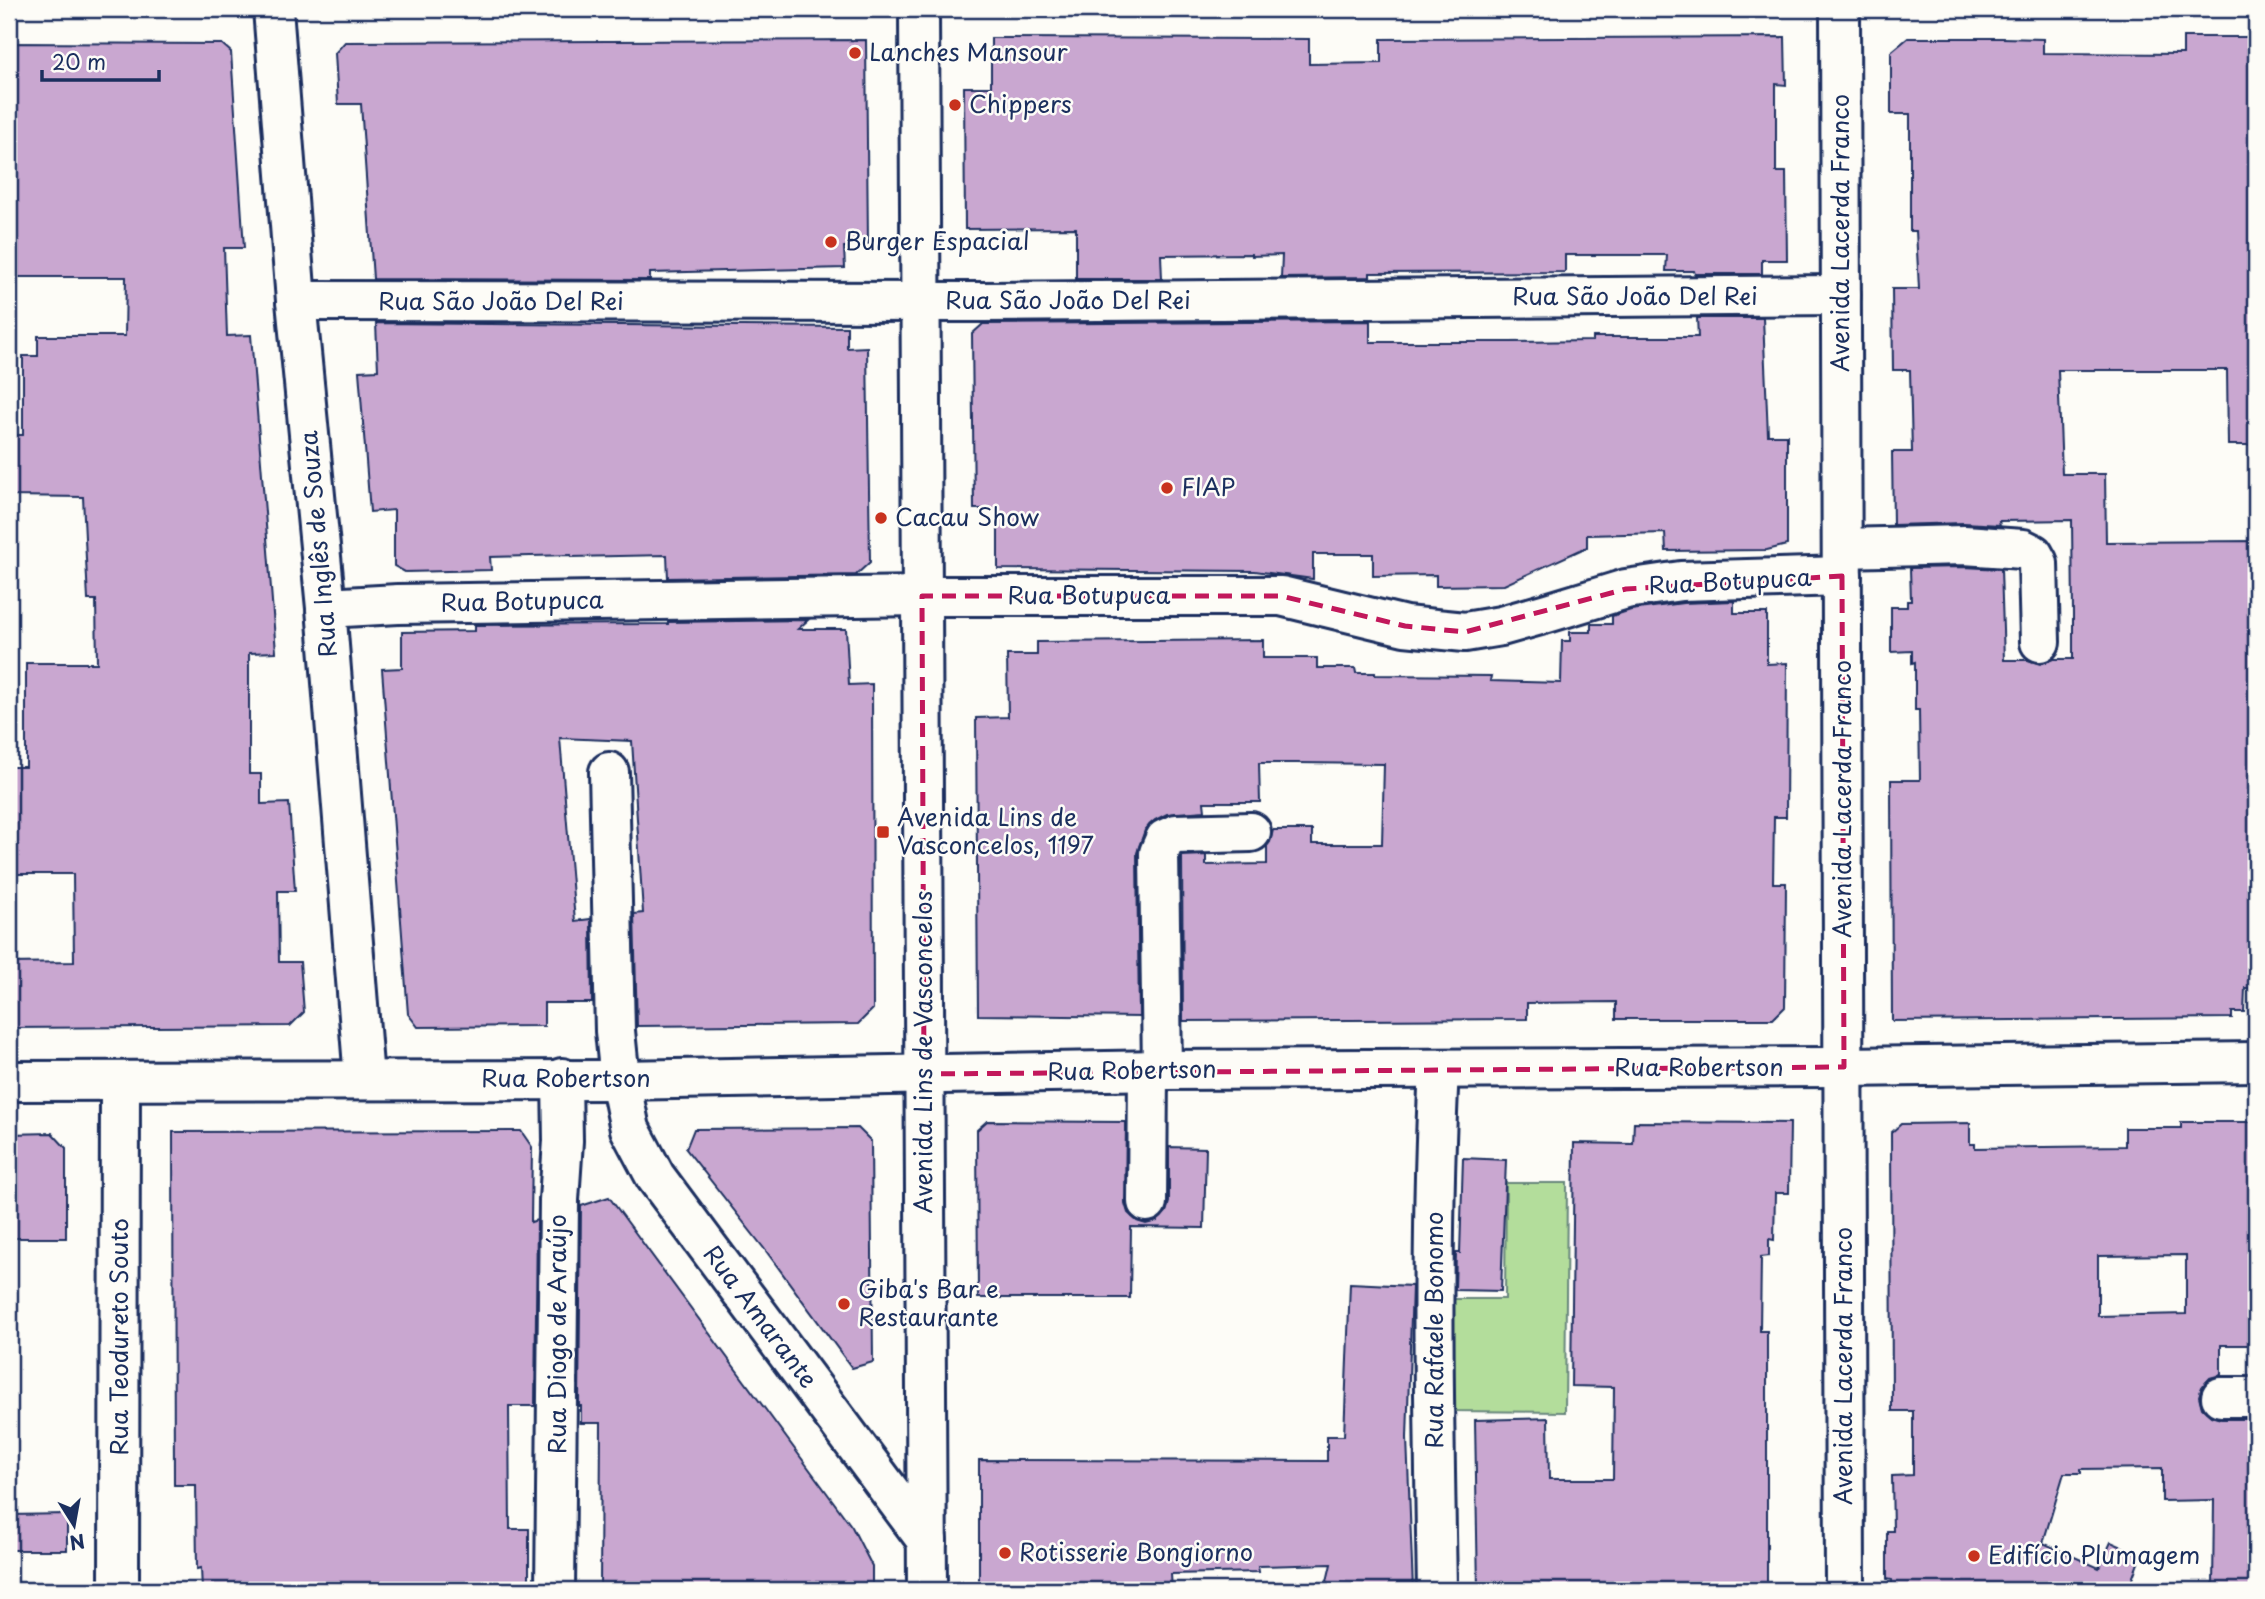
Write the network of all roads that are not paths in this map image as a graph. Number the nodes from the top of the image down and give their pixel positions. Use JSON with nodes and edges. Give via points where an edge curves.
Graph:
{"nodes":[{"id":1,"x":272,"y":9,"type":"edge"},
{"id":2,"x":919,"y":9,"type":"edge"},
{"id":3,"x":1840,"y":9,"type":"edge"},
{"id":4,"x":1841,"y":295,"type":"junction"},
{"id":5,"x":296,"y":301,"type":"junction"},
{"id":6,"x":921,"y":302,"type":"junction"},
{"id":7,"x":1842,"y":562,"type":"junction"},
{"id":8,"x":922,"y":596,"type":"junction"},
{"id":9,"x":326,"y":608,"type":"junction"},
{"id":10,"x":2040,"y":642,"type":"dead end"},
{"id":11,"x":609,"y":772,"type":"dead end"},
{"id":12,"x":1251,"y":832,"type":"dead end"},
{"id":13,"x":2256,"y":1062,"type":"edge"},
{"id":14,"x":1844,"y":1067,"type":"junction"},
{"id":15,"x":1439,"y":1069,"type":"junction"},
{"id":16,"x":1155,"y":1071,"type":"junction"},
{"id":17,"x":924,"y":1073,"type":"junction"},
{"id":18,"x":562,"y":1078,"type":"junction"},
{"id":19,"x":364,"y":1079,"type":"junction"},
{"id":20,"x":620,"y":1080,"type":"junction"},
{"id":21,"x":9,"y":1081,"type":"edge"},
{"id":22,"x":120,"y":1083,"type":"junction"},
{"id":23,"x":1147,"y":1202,"type":"dead end"},
{"id":24,"x":927,"y":1541,"type":"junction"},
{"id":25,"x":120,"y":1590,"type":"edge"},
{"id":26,"x":555,"y":1590,"type":"edge"},
{"id":27,"x":928,"y":1590,"type":"edge"},
{"id":28,"x":1437,"y":1590,"type":"edge"},
{"id":29,"x":1845,"y":1590,"type":"edge"}],
"edges":[{"from":1,"to":5,"type":"street","name":"Rua Inglês de Souza"},
{"from":2,"to":6,"type":"street","name":"Avenida Lins de Vasconcelos"},
{"from":3,"to":4,"type":"street","name":"Avenida Lacerda Franco"},
{"from":4,"to":6,"type":"street","name":"Rua São João Del Rei"},
{"from":4,"to":7,"type":"street","name":"Avenida Lacerda Franco"},
{"from":5,"to":6,"type":"street","name":"Rua São João Del Rei"},
{"from":5,"to":9,"type":"street","name":"Rua Inglês de Souza"},
{"from":6,"to":8,"type":"street","name":"Avenida Lins de Vasconcelos"},
{"from":7,"to":8,"type":"street","name":"Rua Botupuca","via":[[1626,589],[1465,632],[1405,626],[1281,596]]},
{"from":7,"to":10,"type":"street","name":"Rua Botupuca","via":[[1964,545],[2023,549],[2038,563]]},
{"from":7,"to":14,"type":"street","name":"Avenida Lacerda Franco"},
{"from":8,"to":9,"type":"street","name":"Rua Botupuca"},
{"from":8,"to":17,"type":"street","name":"Avenida Lins de Vasconcelos"},
{"from":9,"to":19,"type":"street","name":"Rua Inglês de Souza"},
{"from":11,"to":20,"type":"street","name":"Rua Amarante"},
{"from":12,"to":16,"type":"street","via":[[1176,834],[1165,839],[1159,853]]},
{"from":13,"to":14,"type":"street","name":"Rua Robertson"},
{"from":14,"to":15,"type":"street","name":"Rua Robertson"},
{"from":14,"to":29,"type":"street","name":"Avenida Lacerda Franco"},
{"from":15,"to":16,"type":"street","name":"Rua Robertson"},
{"from":15,"to":28,"type":"street","name":"Rua Rafaele Bonomo","via":[[1434,1439]]},
{"from":16,"to":17,"type":"street","name":"Rua Robertson"},
{"from":16,"to":23,"type":"street"},
{"from":17,"to":20,"type":"street","name":"Rua Robertson"},
{"from":17,"to":24,"type":"street","name":"Avenida Lins de Vasconcelos"},
{"from":18,"to":19,"type":"street","name":"Rua Robertson"},
{"from":18,"to":20,"type":"street","name":"Rua Robertson"},
{"from":18,"to":26,"type":"street","name":"Rua Diogo de Araújo"},
{"from":19,"to":22,"type":"street","name":"Rua Robertson"},
{"from":20,"to":24,"type":"street","name":"Rua Amarante","via":[[630,1129],[655,1176]]},
{"from":21,"to":22,"type":"street","name":"Rua Robertson"},
{"from":22,"to":25,"type":"street","name":"Rua Teodureto Souto"},
{"from":24,"to":27,"type":"street","name":"Avenida Lins de Vasconcelos"}]}
